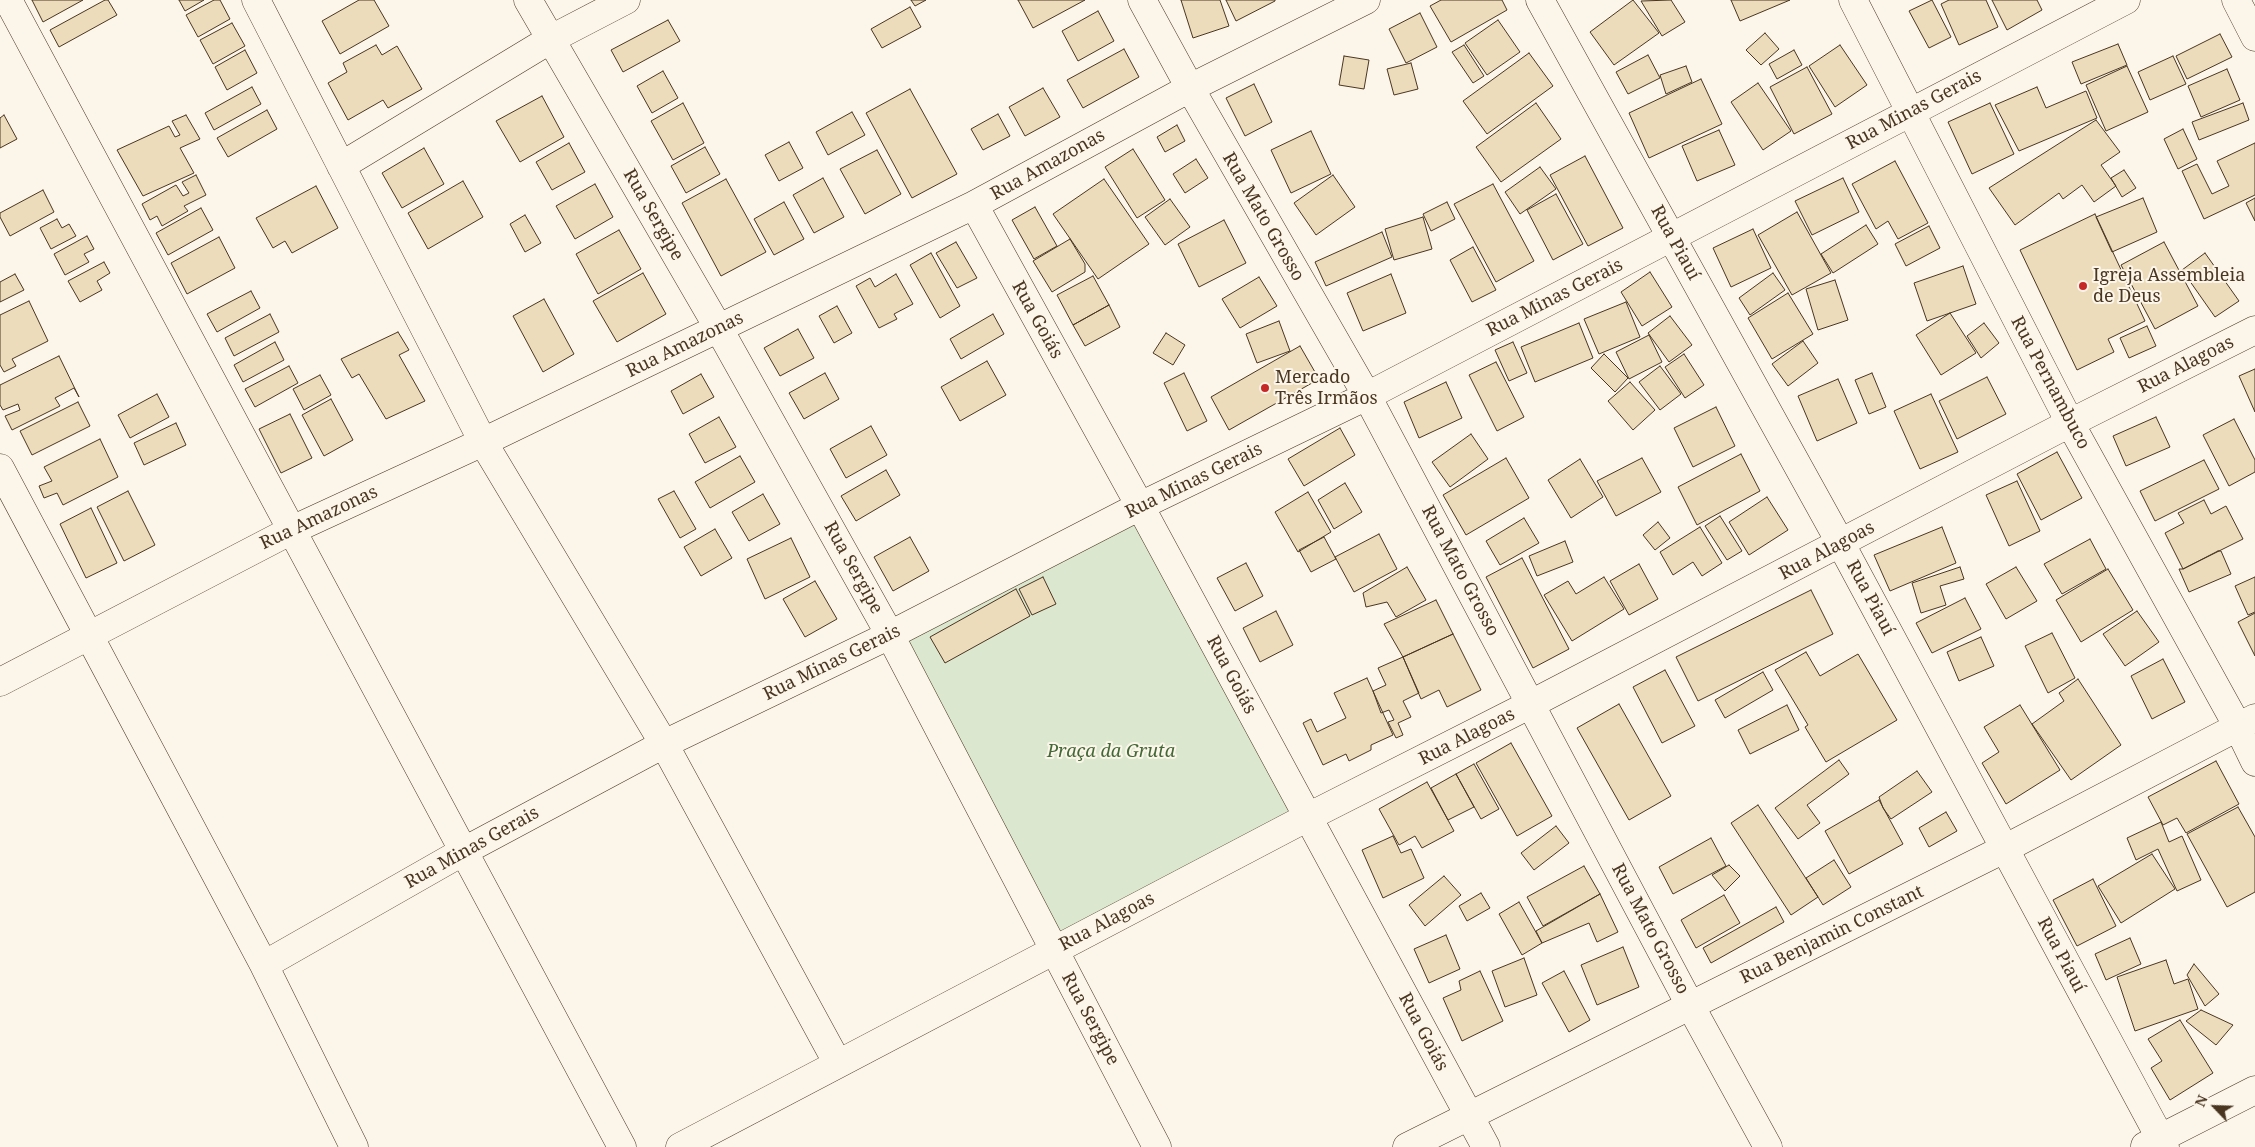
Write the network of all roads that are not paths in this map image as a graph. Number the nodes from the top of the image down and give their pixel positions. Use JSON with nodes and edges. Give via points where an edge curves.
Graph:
{"nodes":[{"id":1,"x":8,"y":0,"type":"edge"},
{"id":2,"x":256,"y":0,"type":"edge"},
{"id":3,"x":528,"y":0,"type":"edge"},
{"id":4,"x":626,"y":0,"type":"edge"},
{"id":5,"x":1142,"y":0,"type":"edge"},
{"id":6,"x":1366,"y":0,"type":"edge"},
{"id":7,"x":1540,"y":0,"type":"edge"},
{"id":8,"x":1852,"y":0,"type":"edge"},
{"id":9,"x":2126,"y":0,"type":"edge"},
{"id":10,"x":2236,"y":0,"type":"edge"},
{"id":11,"x":2255,"y":37,"type":"edge"},
{"id":12,"x":552,"y":40,"type":"junction"},
{"id":13,"x":1190,"y":88,"type":"junction"},
{"id":14,"x":1909,"y":112,"type":"junction"},
{"id":15,"x":341,"y":166,"type":"junction"},
{"id":16,"x":974,"y":205,"type":"junction"},
{"id":17,"x":1672,"y":238,"type":"junction"},
{"id":18,"x":719,"y":329,"type":"junction"},
{"id":19,"x":2255,"y":330,"type":"edge"},
{"id":20,"x":1366,"y":396,"type":"junction"},
{"id":21,"x":2070,"y":423,"type":"junction"},
{"id":22,"x":483,"y":442,"type":"junction"},
{"id":23,"x":0,"y":468,"type":"edge"},
{"id":24,"x":1140,"y":506,"type":"junction"},
{"id":25,"x":292,"y":530,"type":"junction"},
{"id":26,"x":1841,"y":544,"type":"junction"},
{"id":27,"x":87,"y":635,"type":"junction"},
{"id":28,"x":890,"y":635,"type":"junction"},
{"id":29,"x":0,"y":682,"type":"edge"},
{"id":30,"x":1531,"y":704,"type":"junction"},
{"id":31,"x":2246,"y":722,"type":"edge"},
{"id":32,"x":664,"y":744,"type":"junction"},
{"id":33,"x":2255,"y":762,"type":"edge"},
{"id":34,"x":1308,"y":817,"type":"junction"},
{"id":35,"x":2004,"y":849,"type":"junction"},
{"id":36,"x":464,"y":850,"type":"junction"},
{"id":37,"x":1054,"y":950,"type":"junction"},
{"id":38,"x":264,"y":965,"type":"junction"},
{"id":39,"x":1690,"y":1005,"type":"junction"},
{"id":40,"x":838,"y":1064,"type":"junction"},
{"id":41,"x":2255,"y":1090,"type":"edge"},
{"id":42,"x":1469,"y":1116,"type":"junction"},
{"id":43,"x":2156,"y":1144,"type":"edge"},
{"id":44,"x":354,"y":1147,"type":"edge"},
{"id":45,"x":622,"y":1147,"type":"edge"},
{"id":46,"x":680,"y":1147,"type":"edge"},
{"id":47,"x":1157,"y":1147,"type":"edge"},
{"id":48,"x":1407,"y":1147,"type":"edge"},
{"id":49,"x":1486,"y":1147,"type":"edge"},
{"id":50,"x":1768,"y":1147,"type":"edge"}],
"edges":[{"from":1,"to":25,"type":"street"},
{"from":2,"to":15,"type":"street"},
{"from":3,"to":12,"type":"street","name":"Rua Sergipe"},
{"from":4,"to":12,"type":"street"},
{"from":5,"to":13,"type":"street","name":"Rua Mato Grosso"},
{"from":6,"to":13,"type":"street","name":"Rua Amazonas"},
{"from":7,"to":17,"type":"street","name":"Rua Piauí"},
{"from":8,"to":14,"type":"street","name":"Rua Pernambuco"},
{"from":9,"to":14,"type":"street","name":"Rua Minas Gerais"},
{"from":10,"to":11,"type":"street"},
{"from":12,"to":15,"type":"street"},
{"from":12,"to":18,"type":"street","name":"Rua Sergipe"},
{"from":13,"to":16,"type":"street","name":"Rua Amazonas"},
{"from":13,"to":20,"type":"street","name":"Rua Mato Grosso"},
{"from":14,"to":17,"type":"street","name":"Rua Minas Gerais"},
{"from":14,"to":21,"type":"street","name":"Rua Pernambuco"},
{"from":15,"to":22,"type":"street"},
{"from":16,"to":18,"type":"street","name":"Rua Amazonas"},
{"from":16,"to":24,"type":"street","name":"Rua Goiás"},
{"from":17,"to":20,"type":"street","name":"Rua Minas Gerais"},
{"from":17,"to":26,"type":"street","name":"Rua Piauí"},
{"from":18,"to":22,"type":"street","name":"Rua Amazonas"},
{"from":18,"to":28,"type":"street","name":"Rua Sergipe"},
{"from":19,"to":21,"type":"street","name":"Rua Alagoas"},
{"from":20,"to":24,"type":"street","name":"Rua Minas Gerais"},
{"from":20,"to":30,"type":"street","name":"Rua Mato Grosso"},
{"from":21,"to":26,"type":"street","name":"Rua Alagoas"},
{"from":21,"to":31,"type":"street","name":"Rua Pernambuco"},
{"from":22,"to":25,"type":"street","name":"Rua Amazonas"},
{"from":22,"to":32,"type":"street"},
{"from":23,"to":27,"type":"street"},
{"from":24,"to":28,"type":"street","name":"Rua Minas Gerais"},
{"from":24,"to":34,"type":"street","name":"Rua Goiás"},
{"from":25,"to":27,"type":"street","name":"Rua Amazonas"},
{"from":25,"to":36,"type":"street"},
{"from":26,"to":30,"type":"street","name":"Rua Alagoas"},
{"from":26,"to":35,"type":"street","name":"Rua Piauí"},
{"from":27,"to":29,"type":"street","name":"Rua Amazonas"},
{"from":27,"to":38,"type":"street"},
{"from":28,"to":32,"type":"street","name":"Rua Minas Gerais"},
{"from":28,"to":37,"type":"street","name":"Rua Sergipe"},
{"from":30,"to":34,"type":"street","name":"Rua Alagoas"},
{"from":30,"to":39,"type":"street","name":"Rua Mato Grosso"},
{"from":31,"to":33,"type":"street","name":"Rua Pernambuco"},
{"from":31,"to":35,"type":"street","name":"Rua Benjamin Constant"},
{"from":32,"to":36,"type":"street","name":"Rua Minas Gerais"},
{"from":32,"to":40,"type":"street"},
{"from":34,"to":37,"type":"street","name":"Rua Alagoas"},
{"from":34,"to":42,"type":"street","name":"Rua Goiás"},
{"from":35,"to":39,"type":"street","name":"Rua Benjamin Constant"},
{"from":35,"to":43,"type":"street","name":"Rua Piauí"},
{"from":36,"to":38,"type":"street","name":"Rua Minas Gerais"},
{"from":36,"to":45,"type":"street"},
{"from":37,"to":40,"type":"street","name":"Rua Alagoas"},
{"from":37,"to":47,"type":"street","name":"Rua Sergipe"},
{"from":38,"to":44,"type":"street"},
{"from":39,"to":42,"type":"street","name":"Rua Benjamin Constant"},
{"from":39,"to":50,"type":"street","name":"Rua Mato Grosso"},
{"from":40,"to":46,"type":"street","name":"Rua Alagoas"},
{"from":41,"to":43,"type":"street"},
{"from":42,"to":48,"type":"street","name":"Rua Benjamin Constant"},
{"from":42,"to":49,"type":"street","name":"Rua Goiás"}]}
